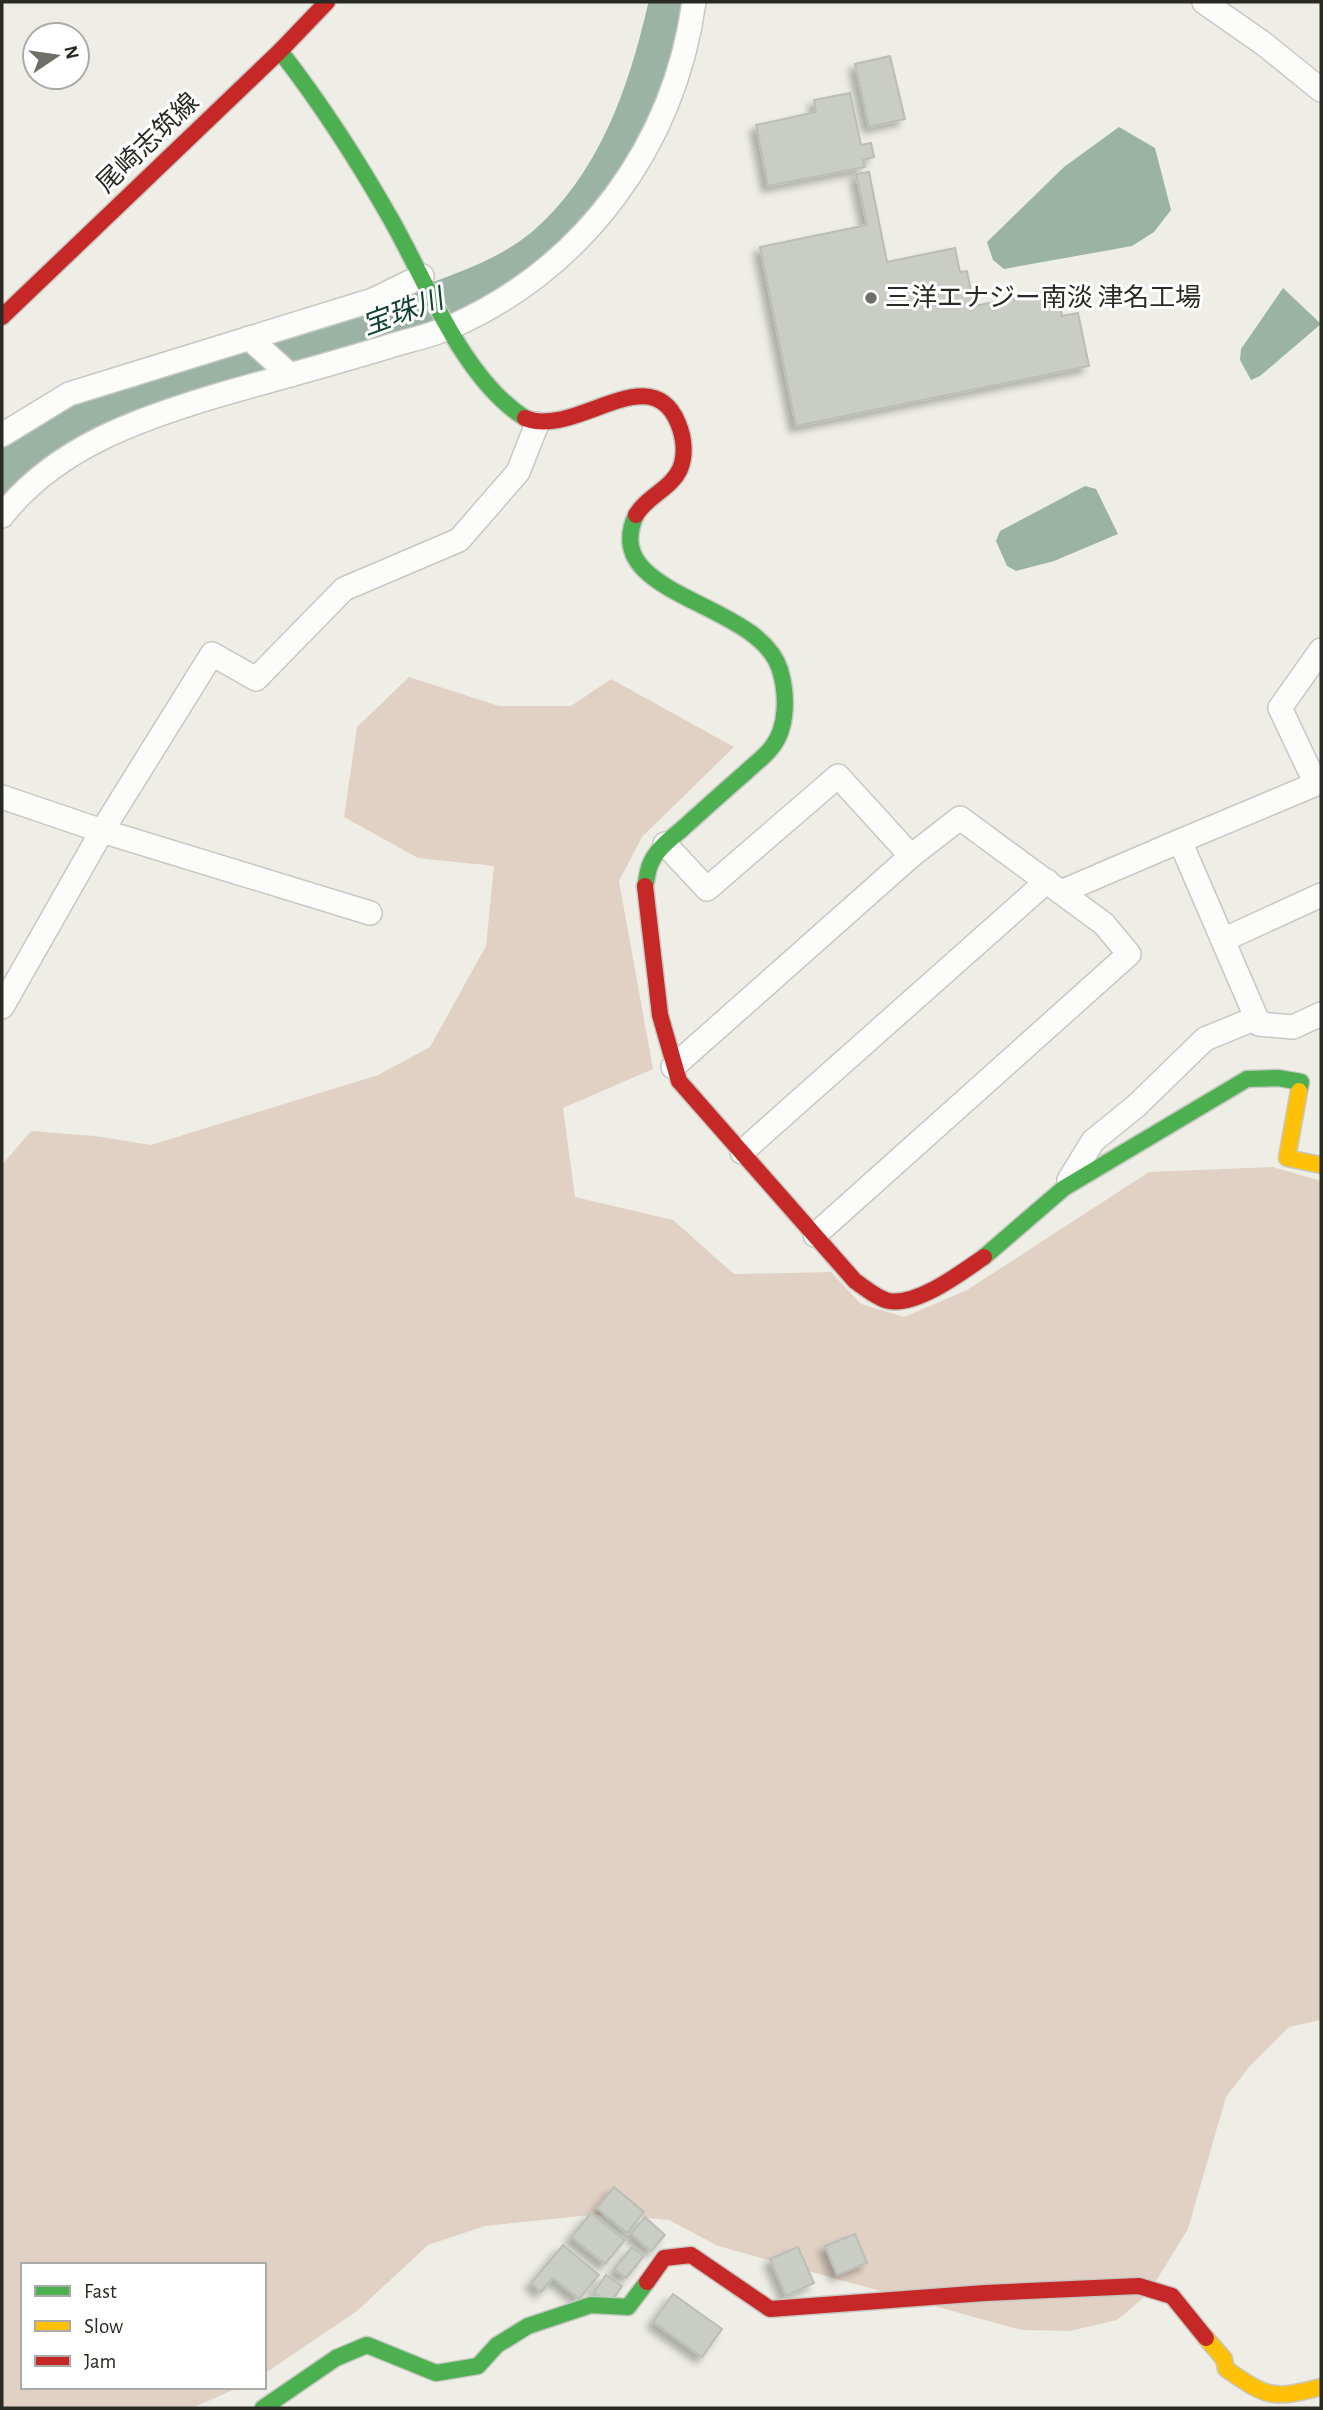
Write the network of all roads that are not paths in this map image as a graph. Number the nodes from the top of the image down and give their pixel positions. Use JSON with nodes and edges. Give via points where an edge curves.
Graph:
{"nodes":[{"id":1,"x":327,"y":2,"type":"edge"},
{"id":2,"x":694,"y":2,"type":"edge"},
{"id":3,"x":1204,"y":2,"type":"edge"},
{"id":4,"x":280,"y":51,"type":"junction"},
{"id":5,"x":1321,"y":90,"type":"edge"},
{"id":6,"x":424,"y":279,"type":"junction"},
{"id":7,"x":6,"y":305,"type":"edge"},
{"id":8,"x":449,"y":323,"type":"junction"},
{"id":9,"x":249,"y":338,"type":"junction"},
{"id":10,"x":290,"y":375,"type":"junction"},
{"id":11,"x":537,"y":424,"type":"junction"},
{"id":12,"x":2,"y":435,"type":"edge"},
{"id":13,"x":2,"y":516,"type":"edge"},
{"id":14,"x":1321,"y":650,"type":"edge"},
{"id":15,"x":1319,"y":783,"type":"edge"},
{"id":16,"x":2,"y":797,"type":"edge"},
{"id":17,"x":102,"y":831,"type":"junction"},
{"id":18,"x":1180,"y":841,"type":"junction"},
{"id":19,"x":665,"y":844,"type":"junction"},
{"id":20,"x":911,"y":856,"type":"junction"},
{"id":21,"x":1054,"y":886,"type":"junction"},
{"id":22,"x":1321,"y":895,"type":"edge"},
{"id":23,"x":370,"y":913,"type":"dead end"},
{"id":24,"x":1223,"y":940,"type":"junction"},
{"id":25,"x":2,"y":1007,"type":"edge"},
{"id":26,"x":1321,"y":1014,"type":"edge"},
{"id":27,"x":1256,"y":1018,"type":"junction"},
{"id":28,"x":673,"y":1067,"type":"junction"},
{"id":29,"x":1311,"y":1084,"type":"edge"},
{"id":30,"x":742,"y":1152,"type":"junction"},
{"id":31,"x":1321,"y":1165,"type":"edge"},
{"id":32,"x":1064,"y":1188,"type":"junction"},
{"id":33,"x":815,"y":1235,"type":"junction"},
{"id":34,"x":1321,"y":2387,"type":"edge"},
{"id":35,"x":263,"y":2408,"type":"edge"}],
"edges":[{"from":1,"to":4,"type":"street","name":"尾崎志筑線"},
{"from":2,"to":8,"type":"street","via":[[668,104],[631,176],[606,211],[526,286]]},
{"from":3,"to":5,"type":"street"},
{"from":4,"to":6,"type":"street","via":[[339,128]]},
{"from":4,"to":7,"type":"street","name":"尾崎志筑線"},
{"from":6,"to":8,"type":"street"},
{"from":6,"to":9,"type":"street","via":[[373,300]]},
{"from":8,"to":10,"type":"street"},
{"from":8,"to":11,"type":"street","via":[[508,410]]},
{"from":9,"to":10,"type":"street"},
{"from":9,"to":12,"type":"street","via":[[69,394]]},
{"from":10,"to":13,"type":"street","via":[[165,411],[74,450],[21,491]]},
{"from":11,"to":17,"type":"street","via":[[518,472],[451,546],[344,589],[256,678],[212,654]]},
{"from":11,"to":19,"type":"street","via":[[568,422],[626,397],[651,394],[667,404],[683,440],[682,464],[675,478],[635,513],[629,541],[632,553],[647,576],[760,637],[784,676],[786,712],[772,748]]},
{"from":14,"to":15,"type":"street","via":[[1280,708]]},
{"from":15,"to":18,"type":"street"},
{"from":16,"to":17,"type":"street"},
{"from":17,"to":23,"type":"street"},
{"from":17,"to":25,"type":"street"},
{"from":18,"to":21,"type":"street"},
{"from":18,"to":24,"type":"street"},
{"from":19,"to":20,"type":"street","via":[[707,889],[838,776]]},
{"from":19,"to":28,"type":"street","via":[[650,864],[644,891],[660,1015]]},
{"from":20,"to":21,"type":"street","via":[[960,818]]},
{"from":20,"to":28,"type":"street"},
{"from":21,"to":30,"type":"street"},
{"from":21,"to":33,"type":"street","via":[[1104,924],[1129,954]]},
{"from":22,"to":24,"type":"street"},
{"from":24,"to":27,"type":"street"},
{"from":26,"to":27,"type":"street","via":[[1293,1027],[1259,1024]]},
{"from":27,"to":32,"type":"street","via":[[1205,1039],[1093,1141]]},
{"from":28,"to":30,"type":"street","via":[[679,1081]]},
{"from":29,"to":31,"type":"street","via":[[1287,1158]]},
{"from":29,"to":32,"type":"street","via":[[1247,1079]]},
{"from":30,"to":33,"type":"street"},
{"from":32,"to":33,"type":"street","via":[[984,1257],[944,1284],[909,1299],[888,1301],[869,1291]]},
{"from":34,"to":35,"type":"street","via":[[1280,2398],[1262,2394],[1226,2369],[1224,2359],[1172,2296],[1139,2286],[769,2309],[691,2255],[664,2258],[628,2307],[591,2305],[528,2326],[497,2345],[478,2366],[436,2373],[367,2345],[336,2358]]}]}
